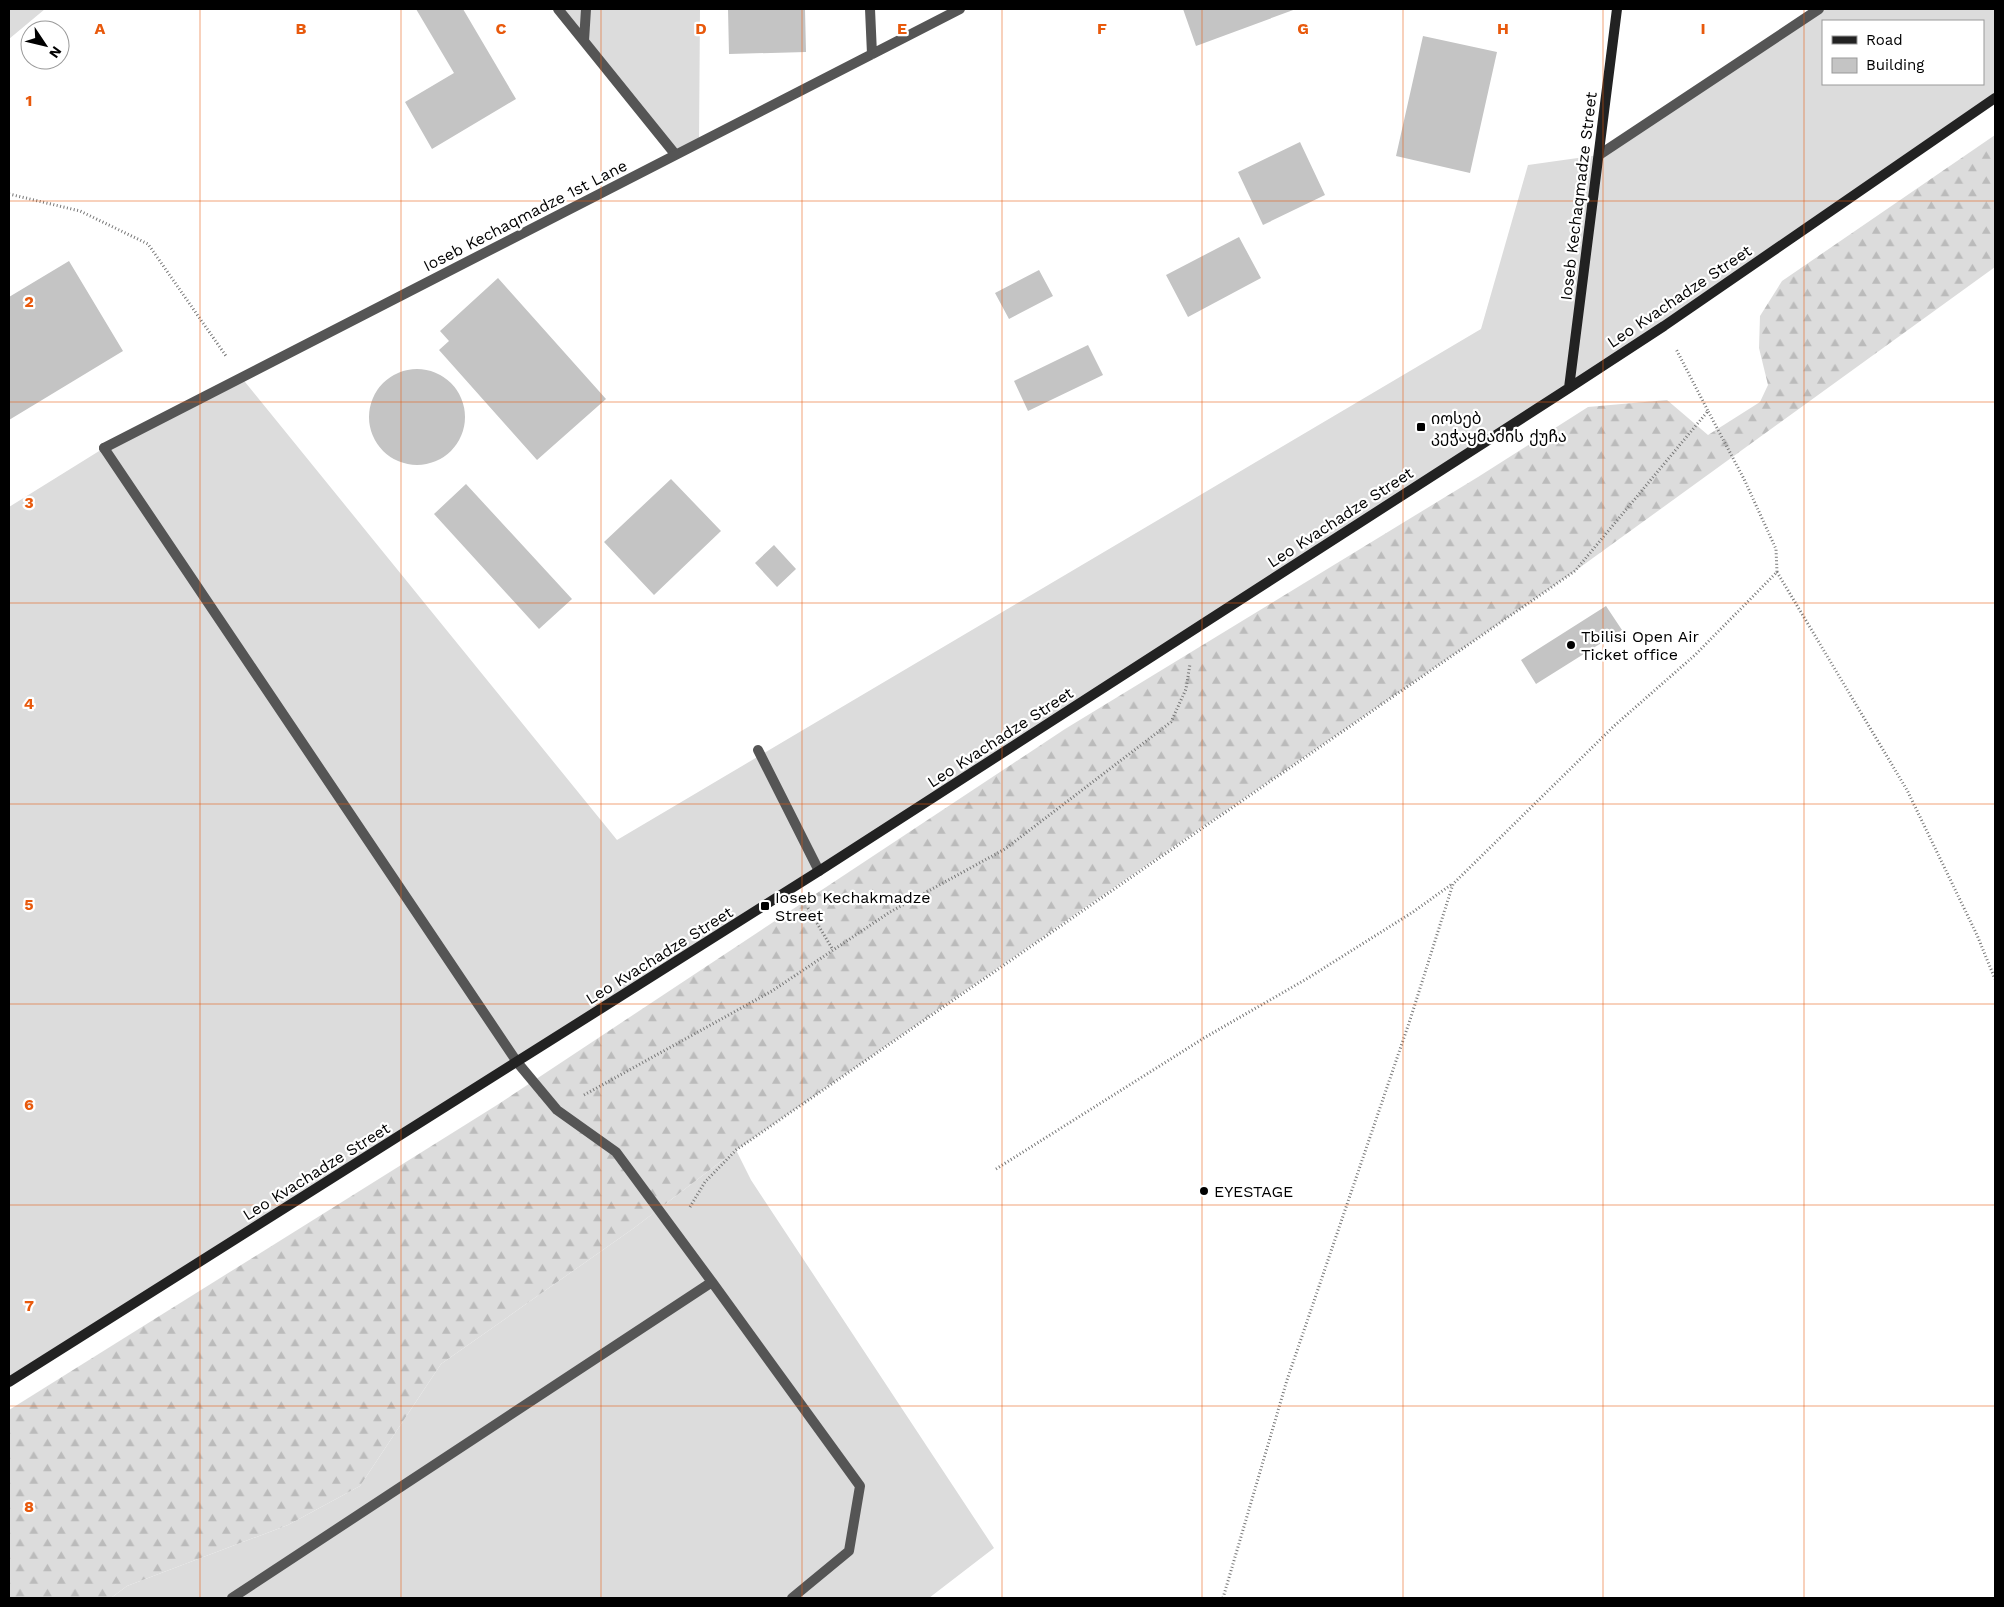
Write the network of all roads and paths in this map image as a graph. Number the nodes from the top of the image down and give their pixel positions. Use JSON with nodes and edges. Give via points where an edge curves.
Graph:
{"nodes":[{"id":1,"x":558,"y":9,"type":"edge"},
{"id":2,"x":586,"y":9,"type":"edge"},
{"id":3,"x":870,"y":9,"type":"edge"},
{"id":4,"x":960,"y":9,"type":"edge"},
{"id":5,"x":1617,"y":9,"type":"edge"},
{"id":6,"x":1819,"y":9,"type":"edge"},
{"id":7,"x":584,"y":40,"type":"junction"},
{"id":8,"x":872,"y":54,"type":"junction"},
{"id":9,"x":1995,"y":98,"type":"edge"},
{"id":10,"x":675,"y":154,"type":"junction"},
{"id":11,"x":1599,"y":155,"type":"junction"},
{"id":12,"x":9,"y":194,"type":"edge"},
{"id":13,"x":1664,"y":326,"type":"junction"},
{"id":14,"x":241,"y":377,"type":"junction"},
{"id":15,"x":1569,"y":388,"type":"junction"},
{"id":16,"x":1708,"y":411,"type":"junction"},
{"id":17,"x":1777,"y":572,"type":"junction"},
{"id":18,"x":1195,"y":629,"type":"junction"},
{"id":19,"x":758,"y":750,"type":"dead end"},
{"id":20,"x":819,"y":871,"type":"junction"},
{"id":21,"x":1453,"y":884,"type":"junction"},
{"id":22,"x":795,"y":886,"type":"junction"},
{"id":23,"x":833,"y":950,"type":"junction"},
{"id":24,"x":1995,"y":979,"type":"edge"},
{"id":25,"x":517,"y":1062,"type":"junction"},
{"id":26,"x":557,"y":1110,"type":"junction"},
{"id":27,"x":996,"y":1170,"type":"dead end"},
{"id":28,"x":684,"y":1244,"type":"junction"},
{"id":29,"x":712,"y":1282,"type":"junction"},
{"id":30,"x":9,"y":1382,"type":"edge"},
{"id":31,"x":232,"y":1598,"type":"edge"},
{"id":32,"x":792,"y":1598,"type":"edge"},
{"id":33,"x":1223,"y":1598,"type":"edge"}],
"edges":[{"from":1,"to":7,"type":"street"},
{"from":2,"to":7,"type":"street"},
{"from":3,"to":8,"type":"street"},
{"from":4,"to":8,"type":"street","name":"Ioseb Kechaqmadze 1st Lane"},
{"from":5,"to":11,"type":"main road","name":"Ioseb Kechaqmadze Street"},
{"from":6,"to":11,"type":"street"},
{"from":7,"to":10,"type":"street"},
{"from":8,"to":10,"type":"street","name":"Ioseb Kechaqmadze 1st Lane"},
{"from":9,"to":13,"type":"main road","name":"Leo Kvachadze Street"},
{"from":10,"to":14,"type":"street","name":"Ioseb Kechaqmadze 1st Lane"},
{"from":11,"to":15,"type":"main road","name":"Ioseb Kechaqmadze Street"},
{"from":12,"to":14,"type":"path","via":[[80,211],[148,244]]},
{"from":13,"to":15,"type":"main road","name":"Leo Kvachadze Street"},
{"from":13,"to":16,"type":"path"},
{"from":14,"to":25,"type":"street","name":"Ioseb Kechaqmadze 1st Lane","via":[[104,448]]},
{"from":15,"to":18,"type":"main road","name":"Leo Kvachadze Street"},
{"from":16,"to":17,"type":"path","via":[[1776,550]]},
{"from":16,"to":28,"type":"path","via":[[1575,571],[736,1150],[705,1182],[689,1209]]},
{"from":17,"to":21,"type":"path","via":[[1695,655],[1614,726]]},
{"from":17,"to":24,"type":"path","via":[[1907,790]]},
{"from":18,"to":20,"type":"main road","name":"Leo Kvachadze Street"},
{"from":18,"to":23,"type":"path","via":[[1186,689],[1171,722],[1005,849],[890,912]]},
{"from":19,"to":20,"type":"street"},
{"from":20,"to":22,"type":"main road","name":"Leo Kvachadze Street"},
{"from":21,"to":27,"type":"path","via":[[1414,912],[1204,1038]]},
{"from":21,"to":33,"type":"path","via":[[1287,1380]]},
{"from":22,"to":23,"type":"path"},
{"from":22,"to":25,"type":"main road","name":"Leo Kvachadze Street"},
{"from":23,"to":26,"type":"path","via":[[772,991]]},
{"from":25,"to":26,"type":"street"},
{"from":25,"to":30,"type":"main road","name":"Leo Kvachadze Street"},
{"from":26,"to":28,"type":"street","via":[[616,1152]]},
{"from":28,"to":29,"type":"street"},
{"from":29,"to":31,"type":"street"},
{"from":29,"to":32,"type":"street","via":[[860,1486],[849,1552]]}]}
